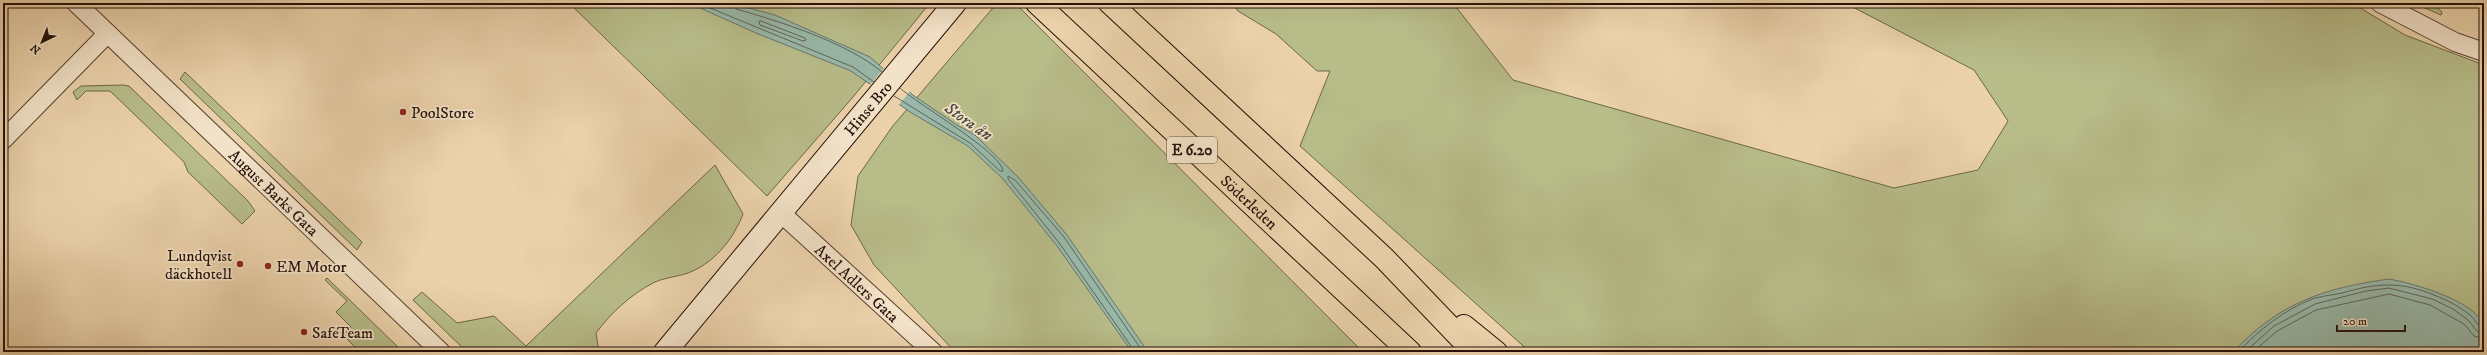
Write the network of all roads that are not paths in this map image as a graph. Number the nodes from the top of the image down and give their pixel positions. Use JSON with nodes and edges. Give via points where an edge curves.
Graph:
{"nodes":[{"id":1,"x":76,"y":3,"type":"edge"},
{"id":2,"x":955,"y":3,"type":"edge"},
{"id":3,"x":1037,"y":3,"type":"edge"},
{"id":4,"x":1110,"y":3,"type":"edge"},
{"id":5,"x":2380,"y":3,"type":"edge"},
{"id":6,"x":107,"y":34,"type":"junction"},
{"id":7,"x":2484,"y":52,"type":"edge"},
{"id":8,"x":3,"y":140,"type":"edge"},
{"id":9,"x":782,"y":214,"type":"junction"},
{"id":10,"x":1384,"y":258,"type":"junction"},
{"id":11,"x":1331,"y":280,"type":"junction"},
{"id":12,"x":441,"y":352,"type":"edge"},
{"id":13,"x":665,"y":352,"type":"edge"},
{"id":14,"x":933,"y":352,"type":"edge"},
{"id":15,"x":1392,"y":352,"type":"edge"},
{"id":16,"x":1410,"y":352,"type":"edge"},
{"id":17,"x":1474,"y":352,"type":"edge"},
{"id":18,"x":1496,"y":352,"type":"edge"}],
"edges":[{"from":1,"to":6,"type":"street","name":"August Barks Gata"},
{"from":2,"to":9,"type":"street","name":"Hinse Bro"},
{"from":3,"to":11,"type":"highway","name":"Söderleden","number":"E 6.20"},
{"from":4,"to":10,"type":"highway"},
{"from":5,"to":7,"type":"street","via":[[2455,42]]},
{"from":6,"to":8,"type":"street"},
{"from":6,"to":12,"type":"street","name":"August Barks Gata"},
{"from":9,"to":13,"type":"street","name":"Hinse Bro"},
{"from":9,"to":14,"type":"street","name":"Axel Adlers Gata"},
{"from":10,"to":17,"type":"highway"},
{"from":10,"to":18,"type":"highway"},
{"from":11,"to":15,"type":"highway"},
{"from":11,"to":16,"type":"highway","name":"Söderleden","number":"E 6.20"}]}
